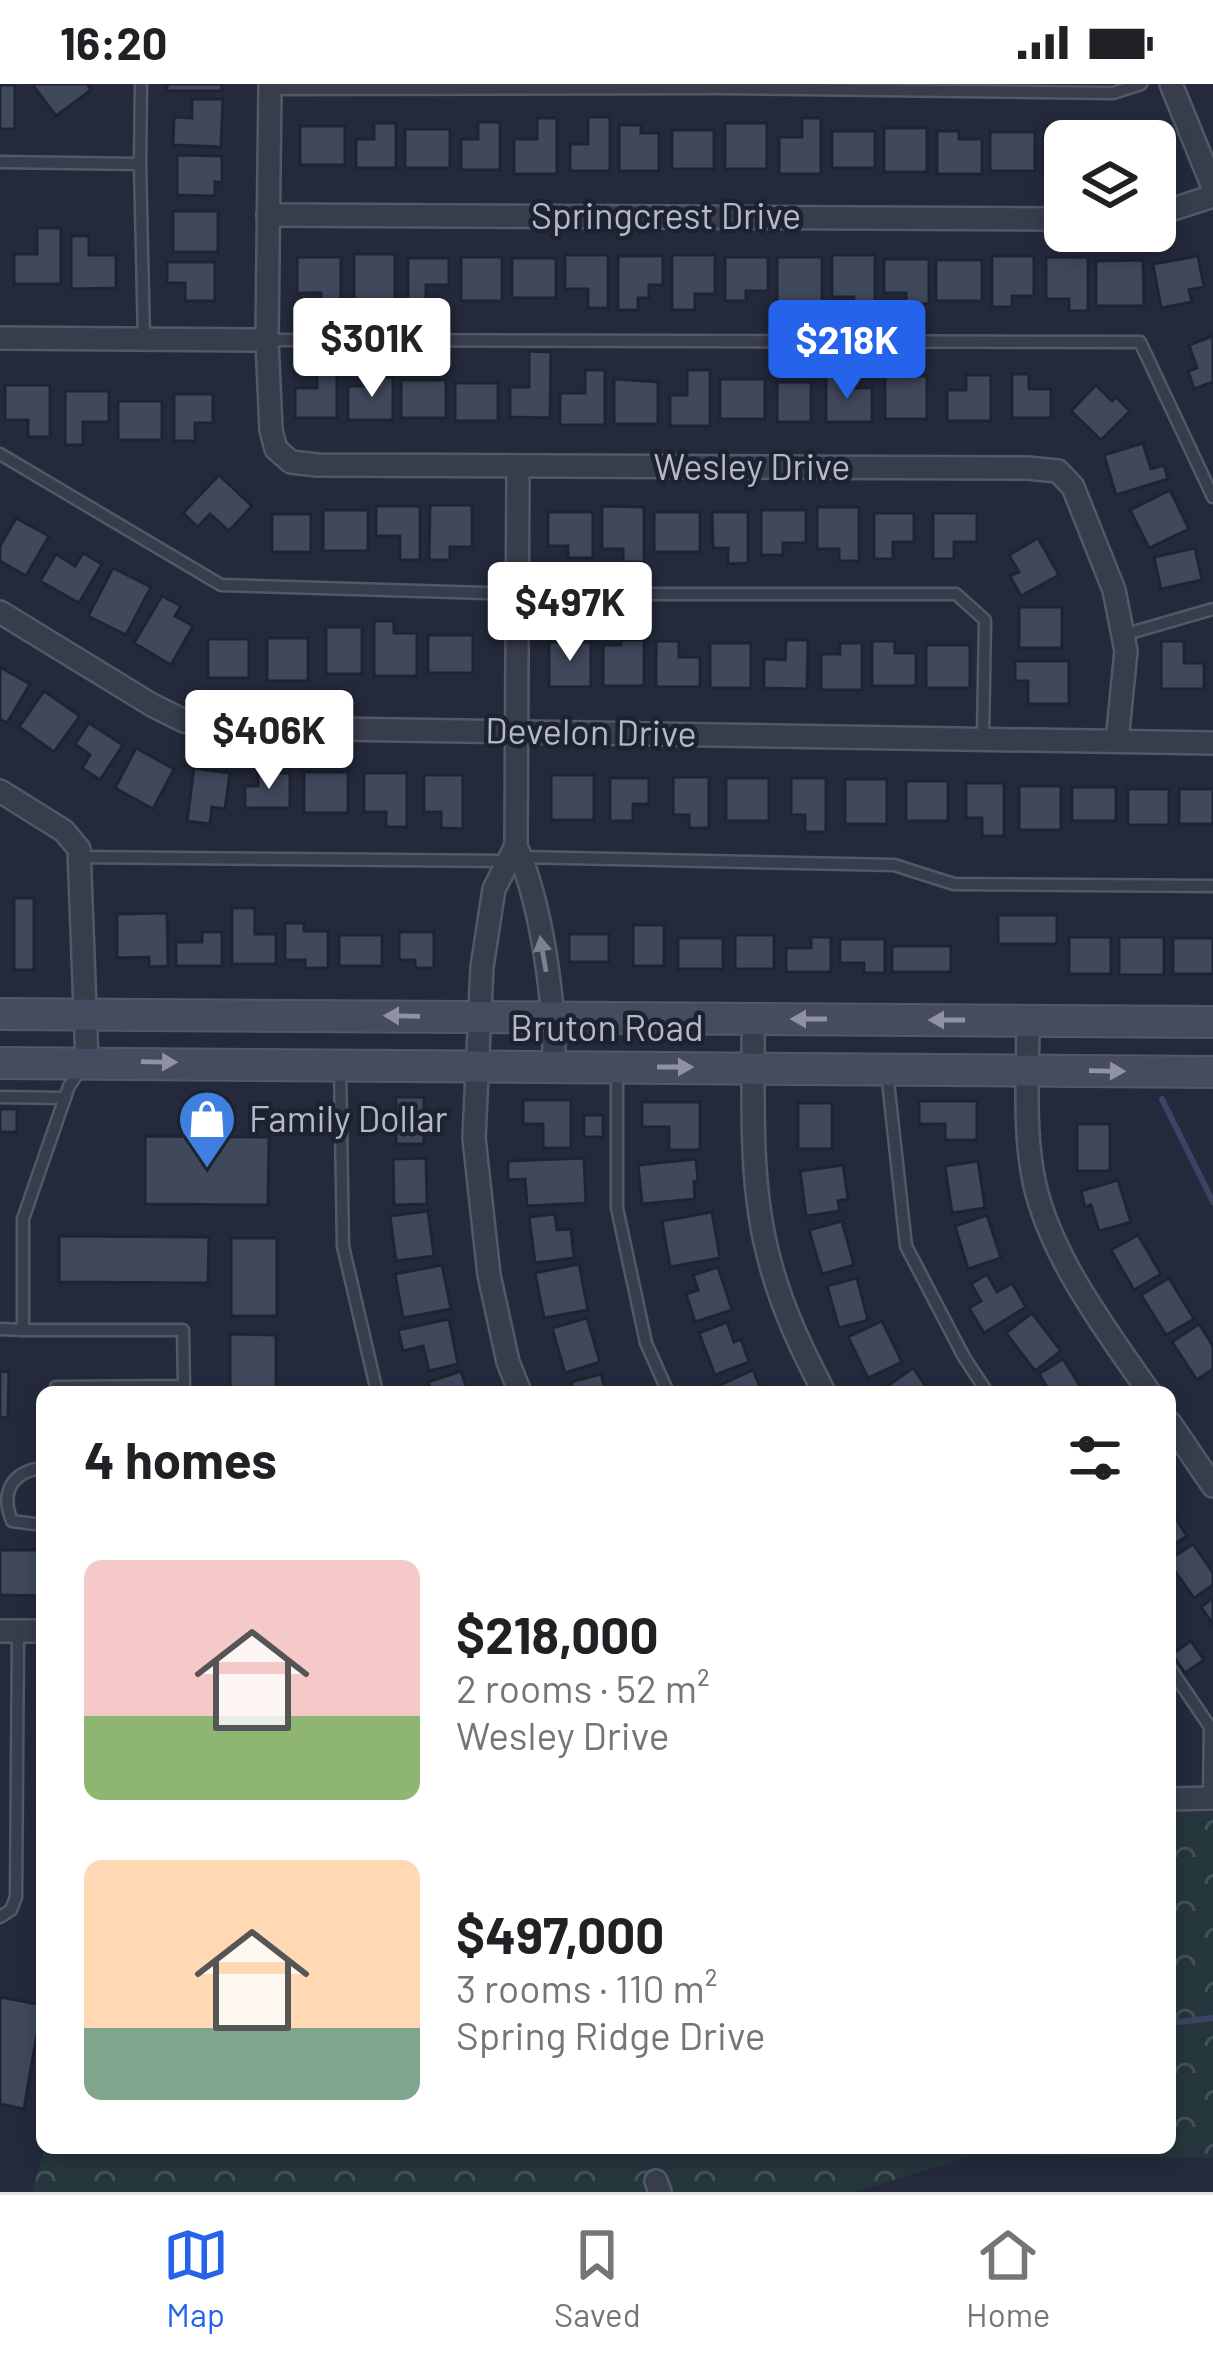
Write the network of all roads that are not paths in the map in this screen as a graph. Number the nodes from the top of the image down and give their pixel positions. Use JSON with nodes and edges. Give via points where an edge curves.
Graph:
{"nodes":[{"id":1,"x":141,"y":84,"type":"edge"},
{"id":2,"x":1142,"y":84,"type":"edge"},
{"id":3,"x":1171,"y":84,"type":"edge"},
{"id":4,"x":717,"y":86,"type":"edge"},
{"id":5,"x":270,"y":87,"type":"edge"},
{"id":6,"x":0,"y":162,"type":"edge"},
{"id":7,"x":140,"y":164,"type":"junction"},
{"id":8,"x":1213,"y":192,"type":"edge"},
{"id":9,"x":1176,"y":207,"type":"edge"},
{"id":10,"x":268,"y":215,"type":"junction"},
{"id":11,"x":1044,"y":219,"type":"edge"},
{"id":12,"x":0,"y":338,"type":"edge"},
{"id":13,"x":145,"y":339,"type":"junction"},
{"id":14,"x":267,"y":340,"type":"junction"},
{"id":15,"x":0,"y":454,"type":"edge"},
{"id":16,"x":518,"y":466,"type":"junction"},
{"id":17,"x":1213,"y":497,"type":"edge"},
{"id":18,"x":518,"y":593,"type":"junction"},
{"id":19,"x":1213,"y":609,"type":"edge"},
{"id":20,"x":0,"y":612,"type":"edge"},
{"id":21,"x":1123,"y":635,"type":"junction"},
{"id":22,"x":517,"y":731,"type":"junction"},
{"id":23,"x":983,"y":739,"type":"junction"},
{"id":24,"x":1117,"y":741,"type":"junction"},
{"id":25,"x":1213,"y":743,"type":"edge"},
{"id":26,"x":0,"y":791,"type":"edge"},
{"id":27,"x":515,"y":855,"type":"junction"},
{"id":28,"x":80,"y":857,"type":"junction"},
{"id":29,"x":1213,"y":886,"type":"edge"},
{"id":30,"x":0,"y":1014,"type":"edge"},
{"id":31,"x":86,"y":1014,"type":"junction"},
{"id":32,"x":480,"y":1017,"type":"junction"},
{"id":33,"x":553,"y":1017,"type":"junction"},
{"id":34,"x":753,"y":1018,"type":"junction"},
{"id":35,"x":1028,"y":1021,"type":"junction"},
{"id":36,"x":1213,"y":1022,"type":"edge"},
{"id":37,"x":87,"y":1062,"type":"junction"},
{"id":38,"x":0,"y":1063,"type":"edge"},
{"id":39,"x":340,"y":1064,"type":"junction"},
{"id":40,"x":477,"y":1065,"type":"junction"},
{"id":41,"x":554,"y":1066,"type":"junction"},
{"id":42,"x":617,"y":1067,"type":"junction"},
{"id":43,"x":754,"y":1068,"type":"junction"},
{"id":44,"x":886,"y":1069,"type":"junction"},
{"id":45,"x":1028,"y":1070,"type":"junction"},
{"id":46,"x":1213,"y":1072,"type":"edge"},
{"id":47,"x":0,"y":1097,"type":"edge"},
{"id":48,"x":65,"y":1098,"type":"junction"},
{"id":49,"x":0,"y":1329,"type":"edge"},
{"id":50,"x":23,"y":1330,"type":"junction"},
{"id":51,"x":184,"y":1386,"type":"edge"},
{"id":52,"x":376,"y":1386,"type":"edge"},
{"id":53,"x":518,"y":1386,"type":"edge"},
{"id":54,"x":665,"y":1386,"type":"edge"},
{"id":55,"x":821,"y":1386,"type":"edge"},
{"id":56,"x":983,"y":1386,"type":"edge"},
{"id":57,"x":1145,"y":1386,"type":"edge"},
{"id":58,"x":1176,"y":1432,"type":"edge"},
{"id":59,"x":36,"y":1469,"type":"edge"},
{"id":60,"x":1213,"y":1486,"type":"edge"},
{"id":61,"x":36,"y":1524,"type":"edge"},
{"id":62,"x":9,"y":1631,"type":"edge"},
{"id":63,"x":1176,"y":1677,"type":"edge"},
{"id":64,"x":0,"y":1691,"type":"edge"},
{"id":65,"x":17,"y":1691,"type":"junction"},
{"id":66,"x":1176,"y":1798,"type":"edge"},
{"id":67,"x":1211,"y":1798,"type":"edge"},
{"id":68,"x":0,"y":1917,"type":"edge"}],
"edges":[{"from":1,"to":7,"type":"lane"},
{"from":2,"to":4,"type":"lane","via":[[1113,93]]},
{"from":3,"to":8,"type":"street"},
{"from":4,"to":5,"type":"lane"},
{"from":5,"to":10,"type":"street"},
{"from":6,"to":7,"type":"lane"},
{"from":7,"to":13,"type":"lane"},
{"from":8,"to":9,"type":"street"},
{"from":10,"to":11,"type":"street","name":"Springcrest Drive"},
{"from":10,"to":14,"type":"street"},
{"from":12,"to":13,"type":"street"},
{"from":13,"to":14,"type":"street"},
{"from":14,"to":16,"type":"street","name":"Wesley Drive","via":[[271,430],[291,462]]},
{"from":14,"to":17,"type":"lane","via":[[1140,342]]},
{"from":15,"to":18,"type":"lane","via":[[221,585]]},
{"from":16,"to":18,"type":"street"},
{"from":16,"to":21,"type":"street","name":"Wesley Drive","via":[[1058,471],[1073,487],[1114,590]]},
{"from":18,"to":22,"type":"street"},
{"from":18,"to":23,"type":"lane","via":[[956,593],[985,620]]},
{"from":19,"to":21,"type":"lane"},
{"from":20,"to":22,"type":"street","name":"Develon Drive","via":[[152,705],[213,728]]},
{"from":21,"to":24,"type":"street","name":"Wesley Drive"},
{"from":22,"to":23,"type":"street","name":"Develon Drive"},
{"from":22,"to":27,"type":"street"},
{"from":23,"to":24,"type":"street","name":"Develon Drive"},
{"from":24,"to":25,"type":"street","name":"Develon Drive"},
{"from":26,"to":28,"type":"street","via":[[64,831]]},
{"from":27,"to":28,"type":"lane"},
{"from":27,"to":29,"type":"lane","via":[[894,865],[955,884]]},
{"from":27,"to":32,"type":"street","via":[[494,889]]},
{"from":33,"to":27,"type":"street","one_way":true,"via":[[530,876]]},
{"from":28,"to":31,"type":"street"},
{"from":30,"to":31,"type":"main road","name":"Bruton Road"},
{"from":32,"to":31,"type":"main road","name":"Bruton Road","one_way":true},
{"from":31,"to":37,"type":"street"},
{"from":32,"to":33,"type":"main road","name":"Bruton Road"},
{"from":32,"to":40,"type":"street"},
{"from":33,"to":34,"type":"main road","name":"Bruton Road"},
{"from":33,"to":41,"type":"street"},
{"from":35,"to":34,"type":"main road","name":"Bruton Road","one_way":true},
{"from":34,"to":43,"type":"street"},
{"from":35,"to":36,"type":"main road","name":"Bruton Road"},
{"from":35,"to":45,"type":"street"},
{"from":37,"to":38,"type":"main road","name":"Bruton Road"},
{"from":37,"to":39,"type":"main road","name":"Bruton Road","one_way":true},
{"from":37,"to":48,"type":"lane"},
{"from":39,"to":40,"type":"main road","name":"Bruton Road"},
{"from":39,"to":52,"type":"lane","via":[[343,1246]]},
{"from":40,"to":41,"type":"main road","name":"Bruton Road"},
{"from":40,"to":53,"type":"street","via":[[481,1214]]},
{"from":41,"to":42,"type":"main road","name":"Bruton Road"},
{"from":42,"to":43,"type":"main road","name":"Bruton Road","one_way":true},
{"from":42,"to":54,"type":"lane","via":[[617,1208],[646,1343]]},
{"from":43,"to":44,"type":"main road","name":"Bruton Road"},
{"from":43,"to":55,"type":"street","via":[[755,1176],[769,1260]]},
{"from":44,"to":45,"type":"main road","name":"Bruton Road"},
{"from":44,"to":56,"type":"lane","via":[[906,1246]]},
{"from":45,"to":46,"type":"main road","name":"Bruton Road","one_way":true},
{"from":45,"to":57,"type":"street","via":[[1038,1198],[1065,1262]]},
{"from":47,"to":48,"type":"lane"},
{"from":48,"to":50,"type":"lane","via":[[23,1219]]},
{"from":49,"to":50,"type":"lane"},
{"from":50,"to":51,"type":"lane","via":[[183,1330]]},
{"from":58,"to":60,"type":"street"},
{"from":59,"to":61,"type":"lane","via":[[15,1479],[8,1510],[12,1521]]},
{"from":62,"to":65,"type":"lane"},
{"from":63,"to":67,"type":"lane","via":[[1210,1727]]},
{"from":64,"to":65,"type":"lane"},
{"from":65,"to":68,"type":"lane","via":[[16,1897]]},
{"from":66,"to":67,"type":"street"}]}
